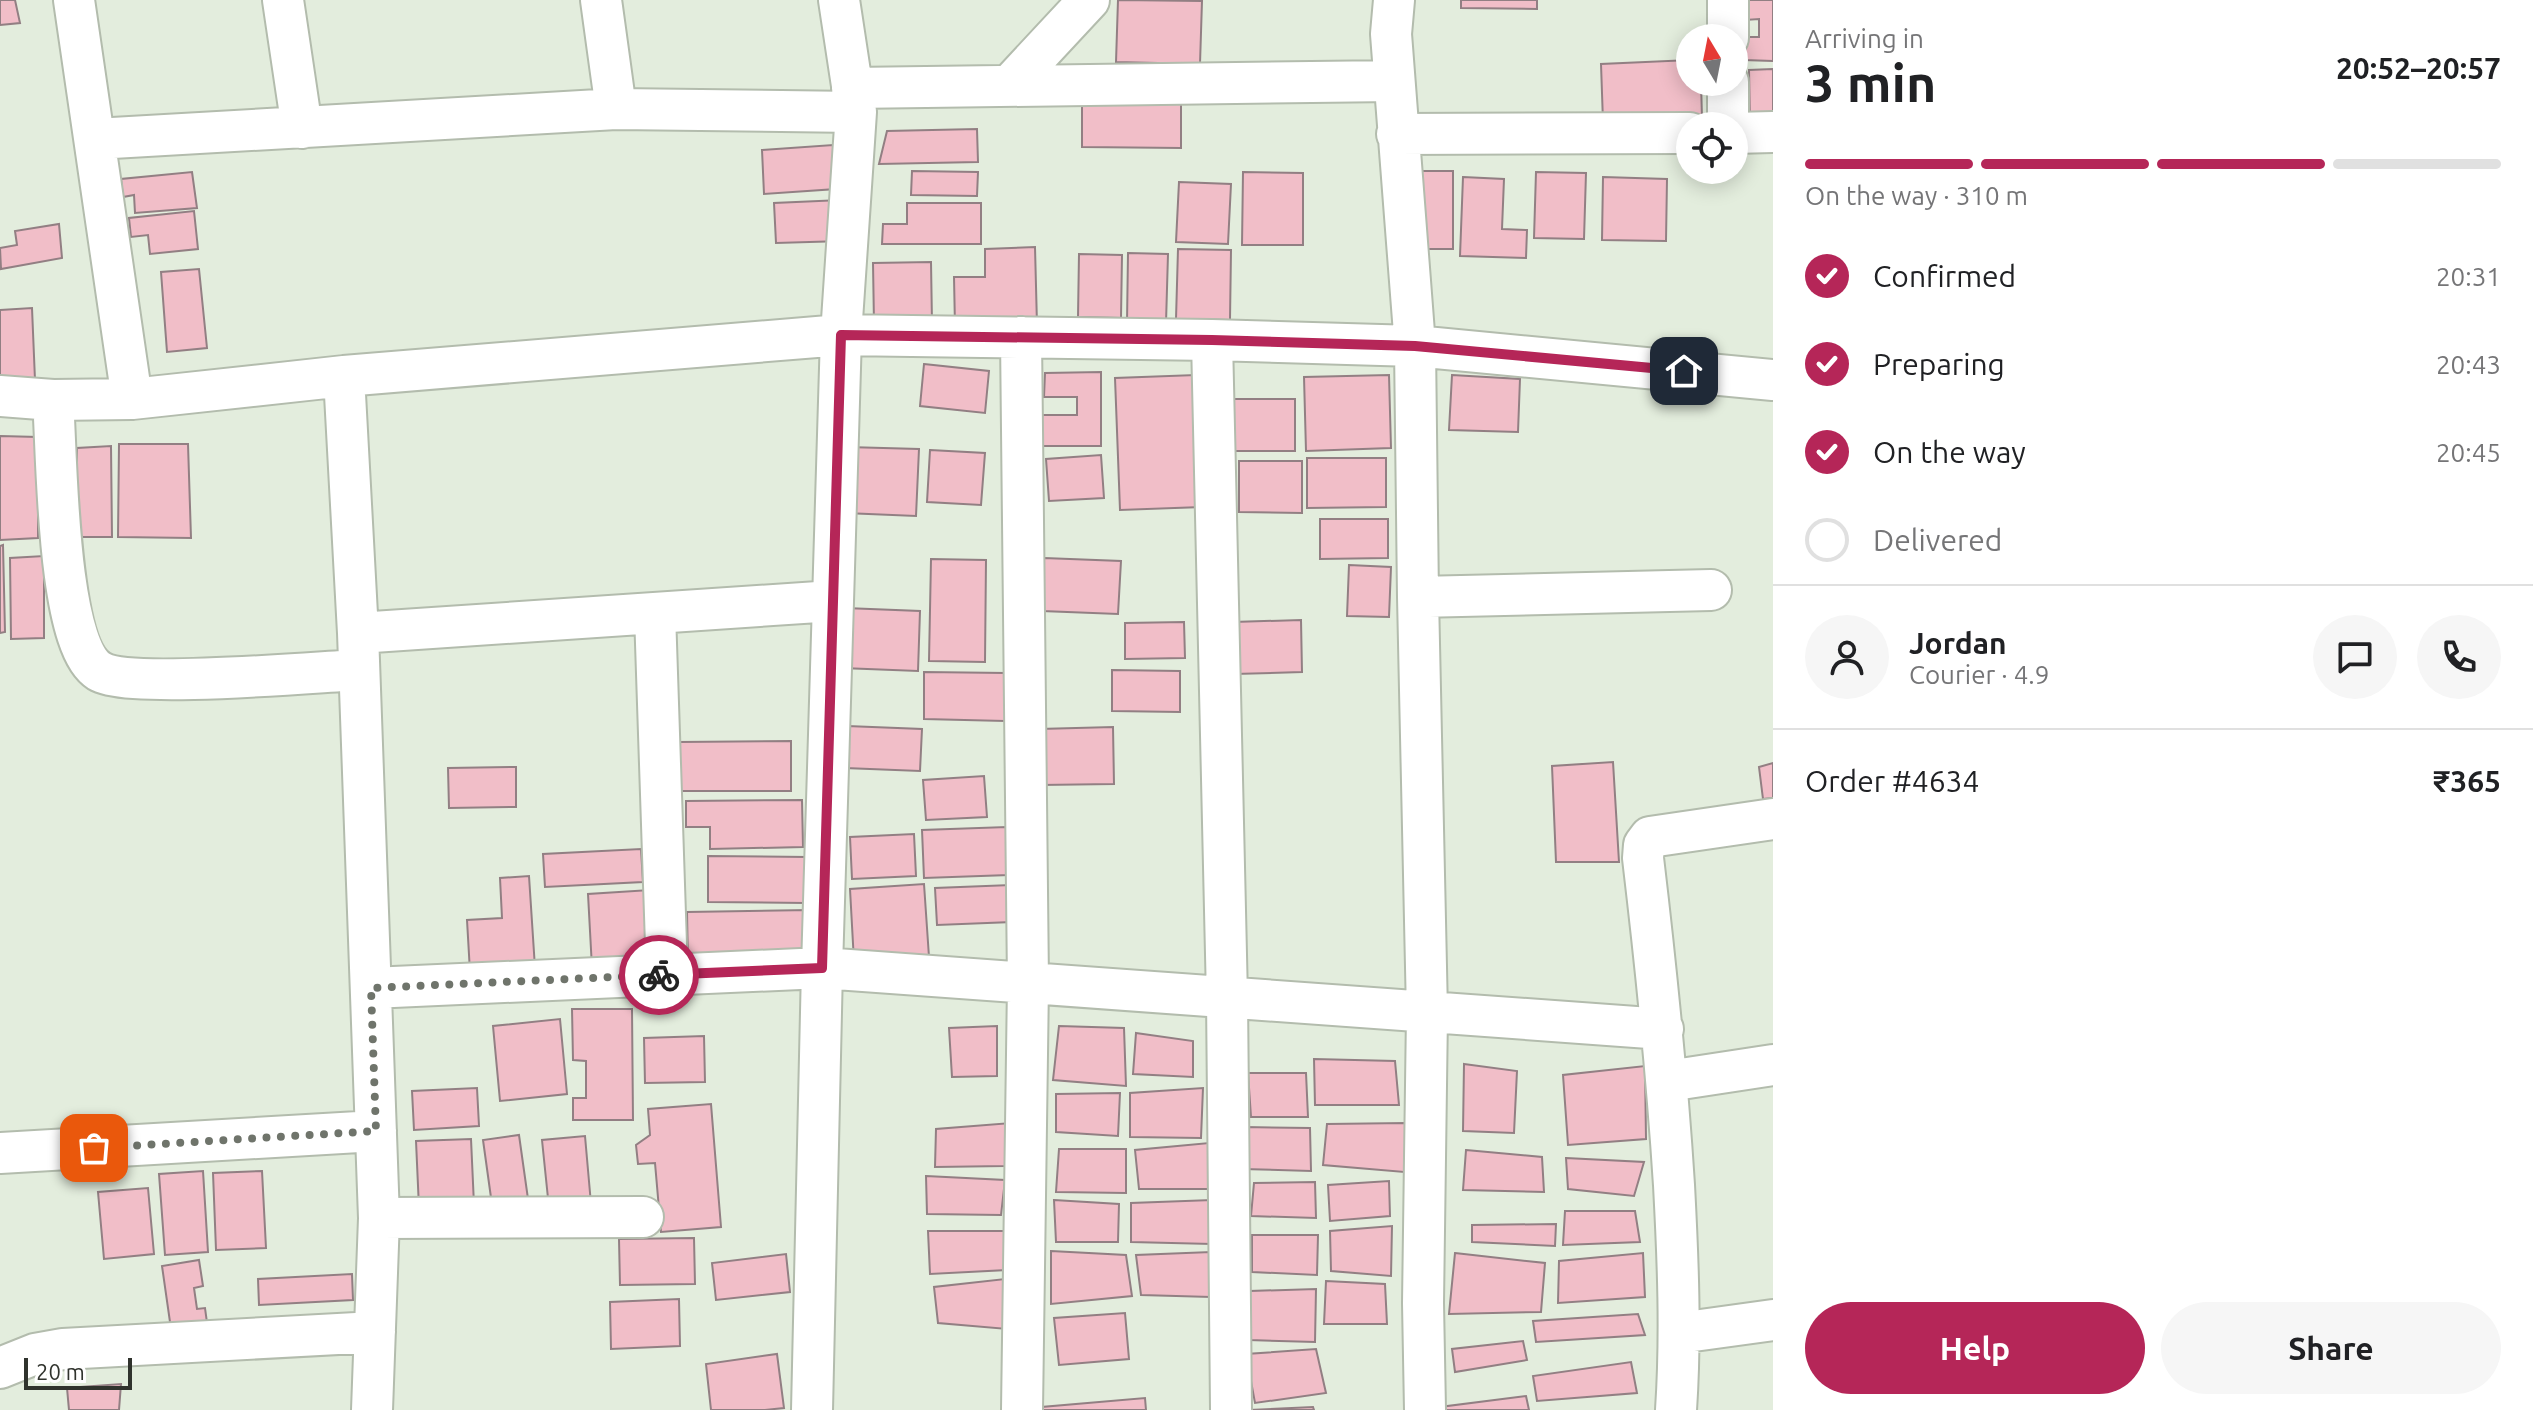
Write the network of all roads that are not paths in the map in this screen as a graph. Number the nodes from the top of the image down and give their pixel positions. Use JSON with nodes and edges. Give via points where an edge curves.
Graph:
{"nodes":[{"id":1,"x":74,"y":0,"type":"edge"},
{"id":2,"x":283,"y":0,"type":"edge"},
{"id":3,"x":601,"y":0,"type":"edge"},
{"id":4,"x":839,"y":0,"type":"edge"},
{"id":5,"x":1089,"y":0,"type":"edge"},
{"id":6,"x":1394,"y":0,"type":"edge"},
{"id":7,"x":1728,"y":0,"type":"edge"},
{"id":8,"x":1728,"y":24,"type":"edge"},
{"id":9,"x":1394,"y":81,"type":"junction"},
{"id":10,"x":1009,"y":86,"type":"junction"},
{"id":11,"x":854,"y":100,"type":"junction"},
{"id":12,"x":616,"y":109,"type":"junction"},
{"id":13,"x":302,"y":128,"type":"junction"},
{"id":14,"x":1773,"y":132,"type":"edge"},
{"id":15,"x":1676,"y":133,"type":"edge"},
{"id":16,"x":1748,"y":133,"type":"edge"},
{"id":17,"x":1397,"y":134,"type":"junction"},
{"id":18,"x":95,"y":139,"type":"junction"},
{"id":19,"x":841,"y":335,"type":"junction"},
{"id":20,"x":1021,"y":337,"type":"junction"},
{"id":21,"x":1212,"y":340,"type":"junction"},
{"id":22,"x":1415,"y":346,"type":"junction"},
{"id":23,"x":344,"y":376,"type":"junction"},
{"id":24,"x":1773,"y":380,"type":"edge"},
{"id":25,"x":0,"y":396,"type":"edge"},
{"id":26,"x":132,"y":399,"type":"junction"},
{"id":27,"x":53,"y":400,"type":"junction"},
{"id":28,"x":1711,"y":590,"type":"dead end"},
{"id":29,"x":1418,"y":597,"type":"junction"},
{"id":30,"x":833,"y":601,"type":"junction"},
{"id":31,"x":655,"y":613,"type":"junction"},
{"id":32,"x":359,"y":652,"type":"junction"},
{"id":33,"x":1773,"y":819,"type":"edge"},
{"id":34,"x":822,"y":968,"type":"junction"},
{"id":35,"x":667,"y":975,"type":"junction"},
{"id":36,"x":1028,"y":983,"type":"junction"},
{"id":37,"x":371,"y":988,"type":"junction"},
{"id":38,"x":1227,"y":998,"type":"junction"},
{"id":39,"x":1427,"y":1013,"type":"junction"},
{"id":40,"x":1663,"y":1029,"type":"junction"},
{"id":41,"x":1773,"y":1065,"type":"edge"},
{"id":42,"x":1668,"y":1081,"type":"junction"},
{"id":43,"x":376,"y":1131,"type":"junction"},
{"id":44,"x":0,"y":1153,"type":"edge"},
{"id":45,"x":643,"y":1217,"type":"dead end"},
{"id":46,"x":379,"y":1218,"type":"junction"},
{"id":47,"x":1773,"y":1320,"type":"edge"},
{"id":48,"x":375,"y":1332,"type":"junction"},
{"id":49,"x":1679,"y":1333,"type":"junction"},
{"id":50,"x":0,"y":1368,"type":"edge"},
{"id":51,"x":372,"y":1410,"type":"edge"},
{"id":52,"x":812,"y":1410,"type":"edge"},
{"id":53,"x":1022,"y":1410,"type":"edge"},
{"id":54,"x":1231,"y":1410,"type":"edge"},
{"id":55,"x":1425,"y":1410,"type":"edge"},
{"id":56,"x":1676,"y":1410,"type":"edge"}],
"edges":[{"from":1,"to":18,"type":"street"},
{"from":2,"to":13,"type":"street"},
{"from":3,"to":12,"type":"street"},
{"from":4,"to":11,"type":"street"},
{"from":5,"to":10,"type":"street"},
{"from":6,"to":9,"type":"street"},
{"from":7,"to":8,"type":"street"},
{"from":9,"to":10,"type":"street"},
{"from":9,"to":17,"type":"street"},
{"from":10,"to":11,"type":"street"},
{"from":11,"to":12,"type":"street"},
{"from":11,"to":19,"type":"street"},
{"from":12,"to":13,"type":"street"},
{"from":13,"to":18,"type":"street"},
{"from":14,"to":16,"type":"street"},
{"from":15,"to":17,"type":"street"},
{"from":17,"to":22,"type":"street"},
{"from":18,"to":26,"type":"street"},
{"from":19,"to":20,"type":"street"},
{"from":19,"to":23,"type":"street"},
{"from":19,"to":30,"type":"street"},
{"from":20,"to":21,"type":"street"},
{"from":20,"to":36,"type":"street"},
{"from":21,"to":22,"type":"street"},
{"from":21,"to":38,"type":"street"},
{"from":22,"to":24,"type":"street"},
{"from":22,"to":29,"type":"street"},
{"from":23,"to":26,"type":"street"},
{"from":23,"to":32,"type":"street"},
{"from":25,"to":27,"type":"street"},
{"from":26,"to":27,"type":"street"},
{"from":27,"to":32,"type":"street","via":[[71,617],[84,654],[98,670],[115,677],[165,679]]},
{"from":28,"to":29,"type":"street"},
{"from":29,"to":39,"type":"street"},
{"from":30,"to":31,"type":"street"},
{"from":30,"to":34,"type":"street"},
{"from":31,"to":32,"type":"street"},
{"from":31,"to":35,"type":"street"},
{"from":32,"to":37,"type":"street"},
{"from":33,"to":40,"type":"street","via":[[1650,837],[1644,845]]},
{"from":34,"to":35,"type":"street"},
{"from":34,"to":36,"type":"street"},
{"from":34,"to":52,"type":"street"},
{"from":35,"to":37,"type":"street"},
{"from":36,"to":38,"type":"street"},
{"from":36,"to":53,"type":"street"},
{"from":37,"to":43,"type":"street"},
{"from":38,"to":39,"type":"street"},
{"from":38,"to":54,"type":"street"},
{"from":39,"to":40,"type":"street"},
{"from":39,"to":55,"type":"street"},
{"from":40,"to":42,"type":"street"},
{"from":41,"to":42,"type":"street"},
{"from":42,"to":49,"type":"street"},
{"from":43,"to":44,"type":"street"},
{"from":43,"to":46,"type":"street"},
{"from":45,"to":46,"type":"street"},
{"from":46,"to":48,"type":"street"},
{"from":47,"to":49,"type":"street"},
{"from":48,"to":50,"type":"street","via":[[63,1349]]},
{"from":48,"to":51,"type":"street"},
{"from":49,"to":56,"type":"street"}]}
